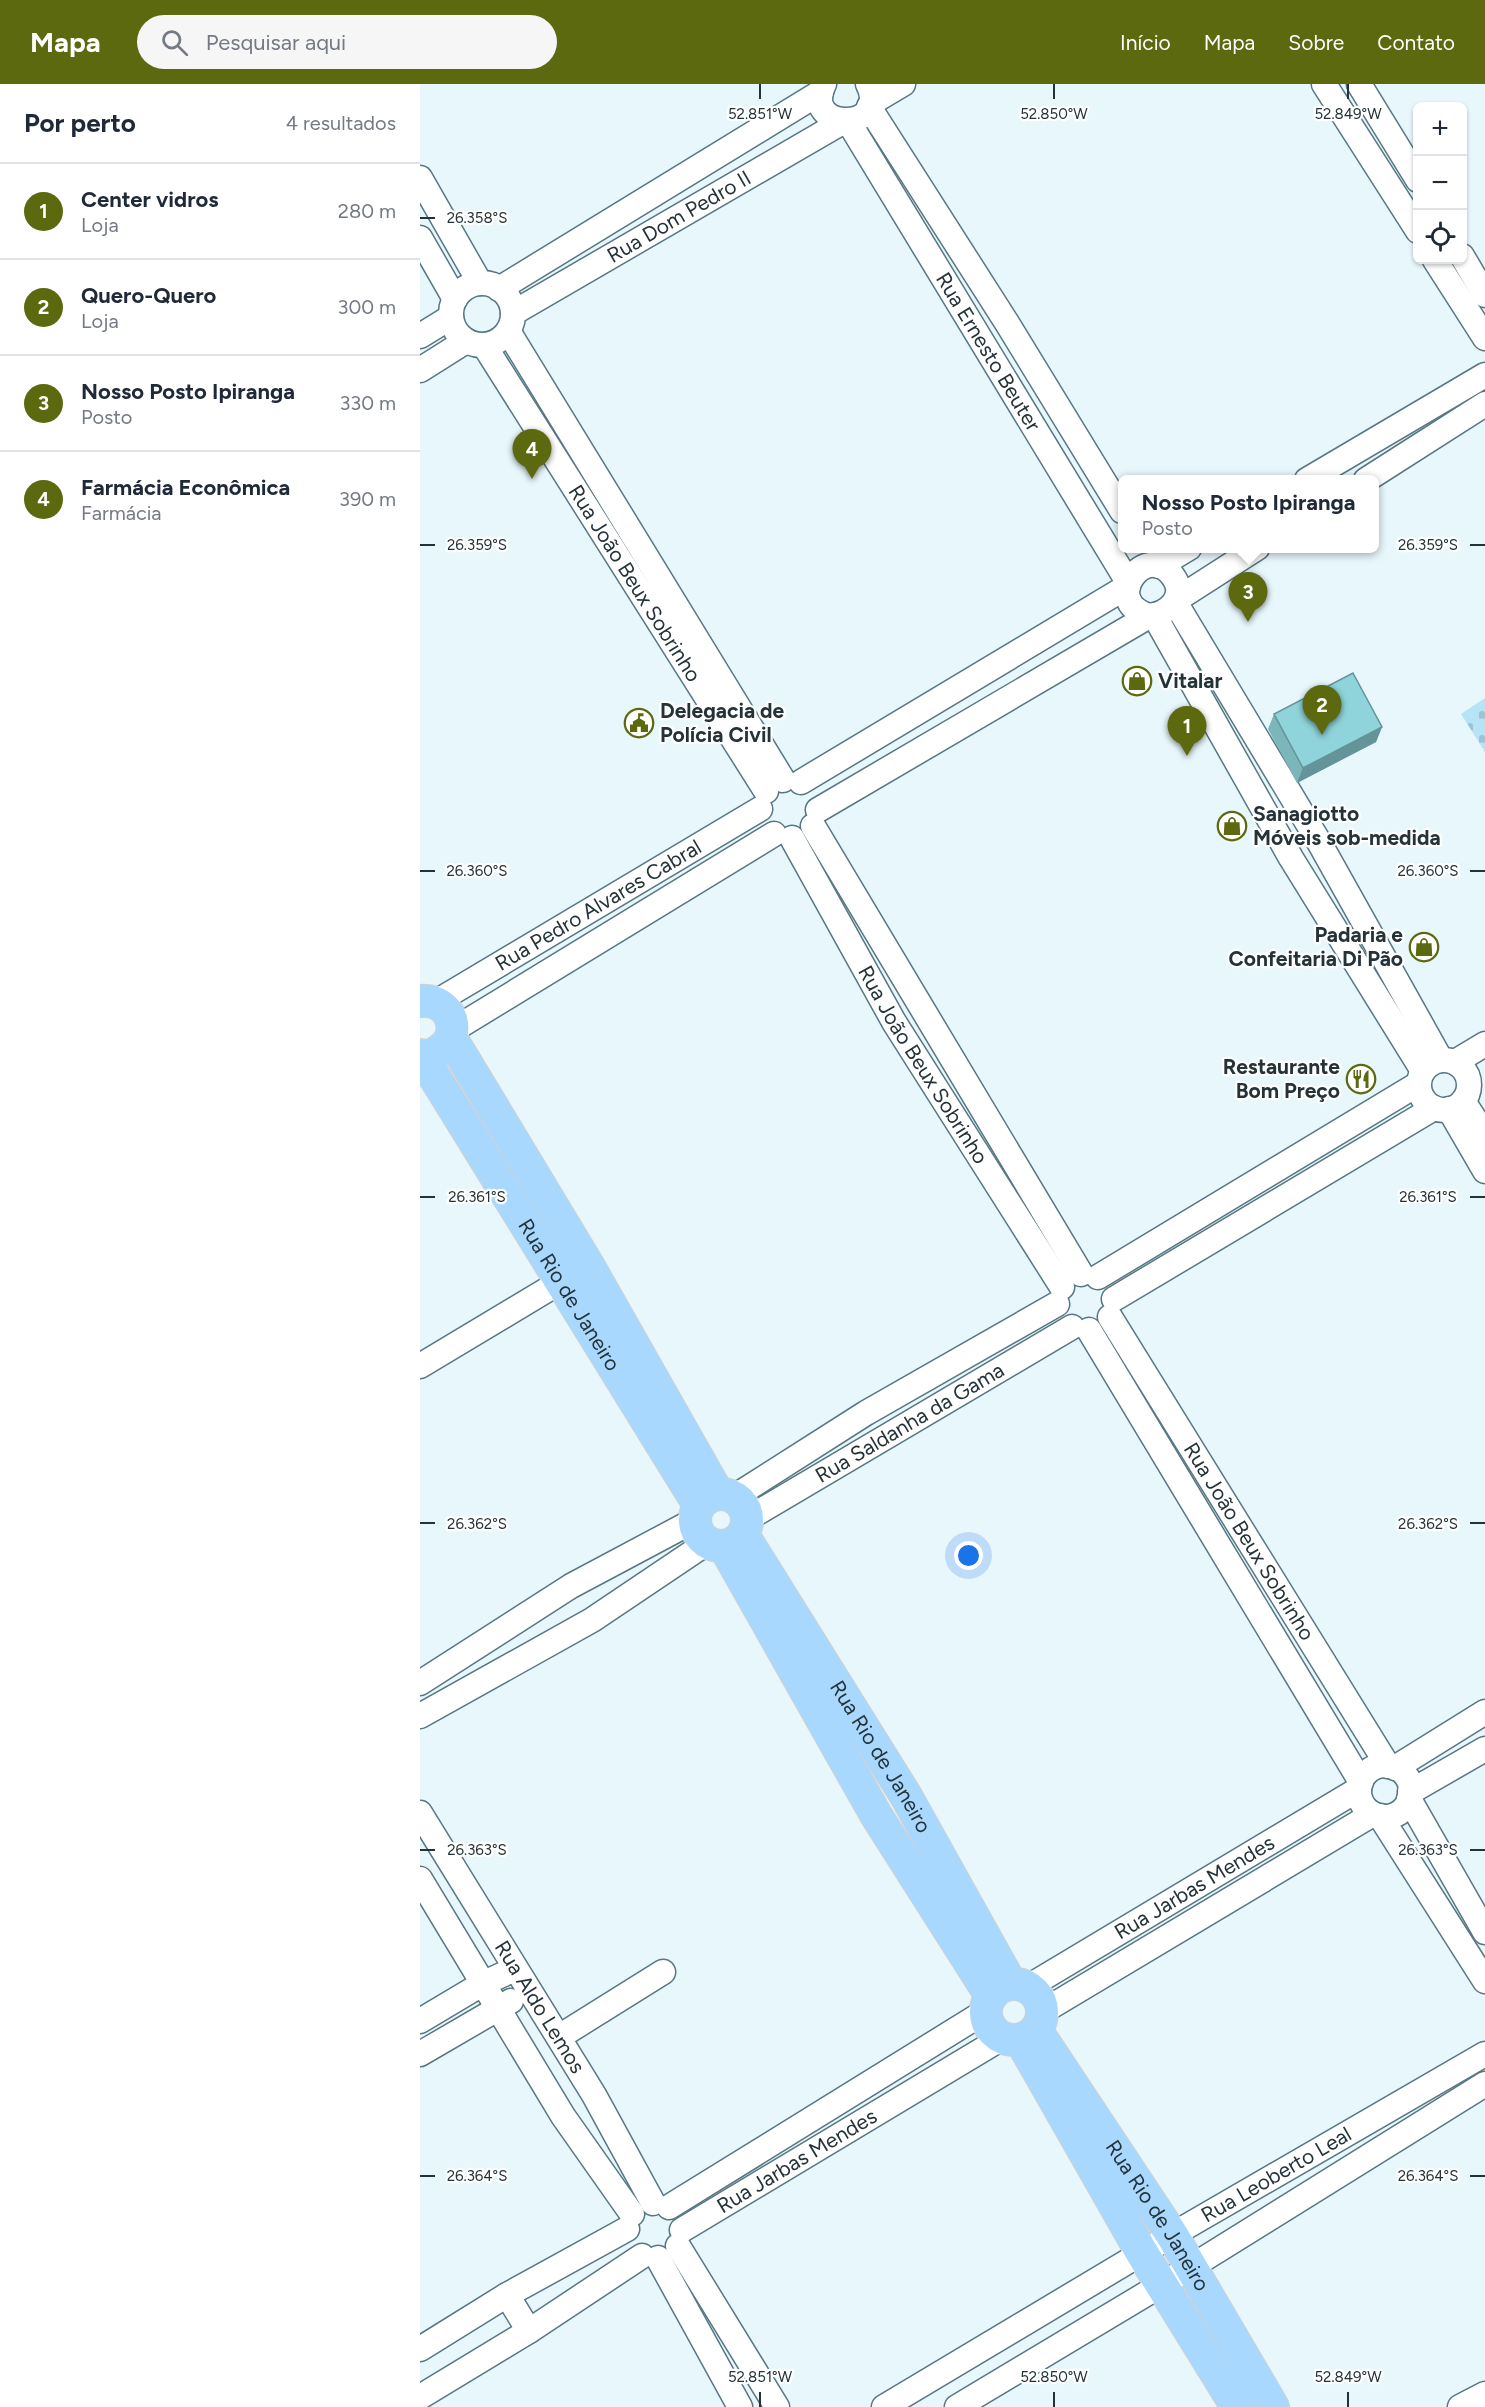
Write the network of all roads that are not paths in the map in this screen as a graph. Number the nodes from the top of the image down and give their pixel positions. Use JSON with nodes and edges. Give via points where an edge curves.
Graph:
{"nodes":[{"id":1,"x":903,"y":84,"type":"edge"},
{"id":2,"x":1324,"y":84,"type":"edge"},
{"id":3,"x":1359,"y":84,"type":"edge"},
{"id":4,"x":821,"y":87,"type":"edge"},
{"id":5,"x":869,"y":98,"type":"edge"},
{"id":6,"x":846,"y":121,"type":"junction"},
{"id":7,"x":1386,"y":127,"type":"junction"},
{"id":8,"x":1360,"y":141,"type":"junction"},
{"id":9,"x":1413,"y":172,"type":"edge"},
{"id":10,"x":420,"y":178,"type":"edge"},
{"id":11,"x":1413,"y":223,"type":"edge"},
{"id":12,"x":420,"y":238,"type":"edge"},
{"id":13,"x":1438,"y":264,"type":"edge"},
{"id":14,"x":1467,"y":264,"type":"edge"},
{"id":15,"x":490,"y":286,"type":"junction"},
{"id":16,"x":1485,"y":295,"type":"edge"},
{"id":17,"x":453,"y":308,"type":"junction"},
{"id":18,"x":511,"y":322,"type":"junction"},
{"id":19,"x":420,"y":336,"type":"edge"},
{"id":20,"x":1485,"y":338,"type":"edge"},
{"id":21,"x":475,"y":343,"type":"junction"},
{"id":22,"x":420,"y":370,"type":"edge"},
{"id":23,"x":1485,"y":375,"type":"edge"},
{"id":24,"x":1485,"y":404,"type":"edge"},
{"id":25,"x":1315,"y":475,"type":"edge"},
{"id":26,"x":1374,"y":475,"type":"edge"},
{"id":27,"x":1118,"y":505,"type":"edge"},
{"id":28,"x":1177,"y":553,"type":"edge"},
{"id":29,"x":1251,"y":553,"type":"edge"},
{"id":30,"x":1153,"y":560,"type":"edge"},
{"id":31,"x":1128,"y":584,"type":"junction"},
{"id":32,"x":1175,"y":601,"type":"junction"},
{"id":33,"x":1152,"y":615,"type":"junction"},
{"id":34,"x":1018,"y":652,"type":"junction"},
{"id":35,"x":1036,"y":682,"type":"junction"},
{"id":36,"x":949,"y":694,"type":"junction"},
{"id":37,"x":967,"y":723,"type":"junction"},
{"id":38,"x":777,"y":791,"type":"junction"},
{"id":39,"x":815,"y":818,"type":"junction"},
{"id":40,"x":783,"y":836,"type":"junction"},
{"id":41,"x":426,"y":997,"type":"edge"},
{"id":42,"x":452,"y":1034,"type":"junction"},
{"id":43,"x":1485,"y":1044,"type":"edge"},
{"id":44,"x":421,"y":1054,"type":"edge"},
{"id":45,"x":1434,"y":1069,"type":"junction"},
{"id":46,"x":1460,"y":1096,"type":"edge"},
{"id":47,"x":1485,"y":1135,"type":"edge"},
{"id":48,"x":1485,"y":1171,"type":"edge"},
{"id":49,"x":569,"y":1234,"type":"junction"},
{"id":50,"x":541,"y":1251,"type":"junction"},
{"id":51,"x":560,"y":1282,"type":"junction"},
{"id":52,"x":1075,"y":1285,"type":"junction"},
{"id":53,"x":1112,"y":1308,"type":"junction"},
{"id":54,"x":1081,"y":1329,"type":"junction"},
{"id":55,"x":420,"y":1366,"type":"edge"},
{"id":56,"x":866,"y":1413,"type":"junction"},
{"id":57,"x":883,"y":1440,"type":"junction"},
{"id":58,"x":721,"y":1520,"type":"junction"},
{"id":59,"x":571,"y":1586,"type":"junction"},
{"id":60,"x":592,"y":1620,"type":"junction"},
{"id":61,"x":420,"y":1683,"type":"edge"},
{"id":62,"x":1485,"y":1712,"type":"edge"},
{"id":63,"x":420,"y":1716,"type":"edge"},
{"id":64,"x":1485,"y":1749,"type":"edge"},
{"id":65,"x":1391,"y":1766,"type":"junction"},
{"id":66,"x":1360,"y":1785,"type":"junction"},
{"id":67,"x":906,"y":1796,"type":"junction"},
{"id":68,"x":1410,"y":1796,"type":"junction"},
{"id":69,"x":420,"y":1813,"type":"edge"},
{"id":70,"x":876,"y":1815,"type":"junction"},
{"id":71,"x":1376,"y":1815,"type":"junction"},
{"id":72,"x":451,"y":1860,"type":"junction"},
{"id":73,"x":421,"y":1880,"type":"edge"},
{"id":74,"x":1485,"y":1932,"type":"edge"},
{"id":75,"x":514,"y":1968,"type":"junction"},
{"id":76,"x":663,"y":1972,"type":"dead end"},
{"id":77,"x":1485,"y":1981,"type":"edge"},
{"id":78,"x":482,"y":1984,"type":"junction"},
{"id":79,"x":528,"y":1992,"type":"junction"},
{"id":80,"x":498,"y":2008,"type":"junction"},
{"id":81,"x":1015,"y":2012,"type":"junction"},
{"id":82,"x":420,"y":2021,"type":"edge"},
{"id":83,"x":559,"y":2037,"type":"junction"},
{"id":84,"x":420,"y":2054,"type":"edge"},
{"id":85,"x":1485,"y":2055,"type":"edge"},
{"id":86,"x":1485,"y":2084,"type":"edge"},
{"id":87,"x":594,"y":2095,"type":"junction"},
{"id":88,"x":563,"y":2116,"type":"junction"},
{"id":89,"x":645,"y":2214,"type":"junction"},
{"id":90,"x":1172,"y":2235,"type":"junction"},
{"id":91,"x":665,"y":2247,"type":"junction"},
{"id":92,"x":1142,"y":2253,"type":"junction"},
{"id":93,"x":1191,"y":2267,"type":"junction"},
{"id":94,"x":1161,"y":2285,"type":"junction"},
{"id":95,"x":507,"y":2295,"type":"junction"},
{"id":96,"x":529,"y":2331,"type":"junction"},
{"id":97,"x":420,"y":2349,"type":"edge"},
{"id":98,"x":420,"y":2397,"type":"edge"},
{"id":99,"x":740,"y":2407,"type":"edge"},
{"id":100,"x":777,"y":2407,"type":"edge"},
{"id":101,"x":884,"y":2407,"type":"edge"},
{"id":102,"x":957,"y":2407,"type":"edge"},
{"id":103,"x":1237,"y":2407,"type":"edge"},
{"id":104,"x":1273,"y":2407,"type":"edge"}],
"edges":[{"from":1,"to":5,"type":"street"},
{"from":2,"to":8,"type":"street"},
{"from":3,"to":7,"type":"street"},
{"from":4,"to":6,"type":"street","name":"Rua Ernesto Beuter","via":[[824,108],[836,119]]},
{"from":4,"to":15,"type":"street","name":"Rua Dom Pedro II"},
{"from":5,"to":6,"type":"street","name":"Rua Dom Pedro II","via":[[861,117]]},
{"from":5,"to":27,"type":"street","name":"Rua Ernesto Beuter"},
{"from":6,"to":18,"type":"street","name":"Rua Dom Pedro II"},
{"from":6,"to":31,"type":"street","name":"Rua Ernesto Beuter"},
{"from":7,"to":8,"type":"street"},
{"from":7,"to":9,"type":"street"},
{"from":8,"to":11,"type":"street"},
{"from":10,"to":15,"type":"street"},
{"from":12,"to":17,"type":"street"},
{"from":13,"to":20,"type":"street"},
{"from":14,"to":16,"type":"street"},
{"from":15,"to":17,"type":"street","via":[[470,285]]},
{"from":15,"to":18,"type":"street","via":[[506,295]]},
{"from":17,"to":19,"type":"street"},
{"from":17,"to":21,"type":"street","via":[[453,327]]},
{"from":18,"to":21,"type":"street","via":[[493,343]]},
{"from":18,"to":38,"type":"street","name":"Rua João Beux Sobrinho"},
{"from":21,"to":22,"type":"street"},
{"from":21,"to":38,"type":"street","name":"Rua João Beux Sobrinho"},
{"from":23,"to":25,"type":"street"},
{"from":24,"to":26,"type":"street"},
{"from":28,"to":30,"type":"street"},
{"from":29,"to":32,"type":"street"},
{"from":30,"to":31,"type":"street","via":[[1133,574]]},
{"from":30,"to":32,"type":"street","via":[[1176,579]]},
{"from":31,"to":33,"type":"street","via":[[1131,605]]},
{"from":31,"to":34,"type":"street","name":"Rua Pedro Alvares Cabral"},
{"from":32,"to":33,"type":"street","via":[[1170,609]]},
{"from":32,"to":45,"type":"street","via":[[1319,842]]},
{"from":33,"to":35,"type":"street"},
{"from":33,"to":45,"type":"street","via":[[1291,858]]},
{"from":34,"to":35,"type":"street"},
{"from":34,"to":36,"type":"street","name":"Rua Pedro Alvares Cabral"},
{"from":35,"to":37,"type":"street"},
{"from":36,"to":37,"type":"street"},
{"from":36,"to":38,"type":"street","name":"Rua Pedro Alvares Cabral"},
{"from":37,"to":39,"type":"street"},
{"from":38,"to":39,"type":"street","via":[[814,794]]},
{"from":38,"to":40,"type":"street","via":[[761,819]]},
{"from":38,"to":41,"type":"street","name":"Rua Pedro Alvares Cabral"},
{"from":39,"to":40,"type":"street","via":[[800,836]]},
{"from":39,"to":52,"type":"street","name":"Rua João Beux Sobrinho"},
{"from":40,"to":42,"type":"street","name":"Rua Pedro Alvares Cabral"},
{"from":40,"to":52,"type":"street","name":"Rua João Beux Sobrinho","via":[[894,1022]]},
{"from":41,"to":42,"type":"main road","name":"Rua Rio de Janeiro","via":[[449,1013]]},
{"from":42,"to":44,"type":"main road","via":[[439,1051]]},
{"from":42,"to":49,"type":"main road","name":"Rua Rio de Janeiro"},
{"from":43,"to":45,"type":"street","name":"Rua Saldanha da Gama"},
{"from":44,"to":50,"type":"main road","name":"Rua Rio de Janeiro"},
{"from":45,"to":46,"type":"street","via":[[1466,1072]]},
{"from":45,"to":46,"type":"street","via":[[1423,1098]]},
{"from":45,"to":52,"type":"street","name":"Rua Saldanha da Gama"},
{"from":46,"to":47,"type":"street"},
{"from":46,"to":48,"type":"street"},
{"from":46,"to":53,"type":"street"},
{"from":49,"to":50,"type":"main road"},
{"from":49,"to":58,"type":"main road","name":"Rua Rio de Janeiro"},
{"from":50,"to":51,"type":"main road","name":"Rua Rio de Janeiro"},
{"from":51,"to":55,"type":"street"},
{"from":51,"to":58,"type":"main road","name":"Rua Rio de Janeiro"},
{"from":52,"to":53,"type":"street","name":"Rua João Beux Sobrinho","via":[[1111,1290]]},
{"from":52,"to":54,"type":"street","name":"Rua João Beux Sobrinho","via":[[1065,1321]]},
{"from":52,"to":56,"type":"street","name":"Rua Saldanha da Gama"},
{"from":53,"to":54,"type":"street","name":"Rua Saldanha da Gama","via":[[1104,1323]]},
{"from":53,"to":65,"type":"street","name":"Rua João Beux Sobrinho"},
{"from":54,"to":57,"type":"street","name":"Rua Saldanha da Gama"},
{"from":54,"to":66,"type":"street","name":"Rua João Beux Sobrinho"},
{"from":56,"to":57,"type":"street"},
{"from":56,"to":58,"type":"street","name":"Rua Saldanha da Gama"},
{"from":57,"to":58,"type":"street","name":"Rua Saldanha da Gama"},
{"from":58,"to":59,"type":"street","name":"Rua Saldanha da Gama"},
{"from":58,"to":60,"type":"street","name":"Rua Saldanha da Gama"},
{"from":58,"to":67,"type":"main road","name":"Rua Rio de Janeiro"},
{"from":58,"to":70,"type":"main road","name":"Rua Rio de Janeiro"},
{"from":59,"to":60,"type":"street"},
{"from":59,"to":61,"type":"street","name":"Rua Saldanha da Gama"},
{"from":60,"to":63,"type":"street","name":"Rua Saldanha da Gama"},
{"from":62,"to":65,"type":"street"},
{"from":64,"to":68,"type":"street"},
{"from":65,"to":66,"type":"street","via":[[1371,1769]]},
{"from":65,"to":68,"type":"street","via":[[1407,1777]]},
{"from":66,"to":71,"type":"street","via":[[1362,1803]]},
{"from":66,"to":81,"type":"street","name":"Rua Jarbas Mendes"},
{"from":67,"to":70,"type":"main road"},
{"from":67,"to":81,"type":"main road","name":"Rua Rio de Janeiro"},
{"from":68,"to":71,"type":"street","via":[[1395,1815]]},
{"from":68,"to":74,"type":"street"},
{"from":69,"to":72,"type":"street","name":"Rua Aldo Lemos"},
{"from":70,"to":81,"type":"main road","name":"Rua Rio de Janeiro"},
{"from":71,"to":77,"type":"street"},
{"from":71,"to":81,"type":"street","name":"Rua Jarbas Mendes"},
{"from":72,"to":73,"type":"street"},
{"from":72,"to":75,"type":"street","name":"Rua Aldo Lemos"},
{"from":73,"to":78,"type":"street","name":"Rua Aldo Lemos"},
{"from":75,"to":78,"type":"street"},
{"from":75,"to":79,"type":"street","name":"Rua Aldo Lemos"},
{"from":76,"to":83,"type":"street"},
{"from":78,"to":80,"type":"street","name":"Rua Aldo Lemos"},
{"from":78,"to":82,"type":"street"},
{"from":79,"to":80,"type":"street"},
{"from":79,"to":83,"type":"street","name":"Rua Aldo Lemos"},
{"from":80,"to":84,"type":"street"},
{"from":80,"to":88,"type":"street","name":"Rua Aldo Lemos"},
{"from":81,"to":89,"type":"street","name":"Rua Jarbas Mendes"},
{"from":81,"to":90,"type":"main road","name":"Rua Rio de Janeiro"},
{"from":81,"to":91,"type":"street","name":"Rua Jarbas Mendes"},
{"from":81,"to":92,"type":"main road","name":"Rua Rio de Janeiro"},
{"from":83,"to":87,"type":"street","name":"Rua Aldo Lemos"},
{"from":85,"to":90,"type":"street","name":"Rua Leoberto Leal"},
{"from":86,"to":93,"type":"street","name":"Rua Leoberto Leal"},
{"from":87,"to":88,"type":"street"},
{"from":87,"to":89,"type":"street","name":"Rua Aldo Lemos"},
{"from":88,"to":89,"type":"street","name":"Rua Aldo Lemos"},
{"from":89,"to":91,"type":"street","via":[[676,2213]]},
{"from":89,"to":91,"type":"street","via":[[630,2245]]},
{"from":89,"to":95,"type":"street","name":"Rua Jarbas Mendes"},
{"from":90,"to":92,"type":"street","name":"Rua Leoberto Leal"},
{"from":90,"to":93,"type":"main road","name":"Rua Rio de Janeiro"},
{"from":91,"to":96,"type":"street","name":"Rua Jarbas Mendes"},
{"from":91,"to":99,"type":"street"},
{"from":91,"to":100,"type":"street"},
{"from":92,"to":94,"type":"main road","name":"Rua Rio de Janeiro"},
{"from":92,"to":101,"type":"street","name":"Rua Leoberto Leal"},
{"from":93,"to":94,"type":"street","name":"Rua Leoberto Leal"},
{"from":93,"to":104,"type":"main road","name":"Rua Rio de Janeiro"},
{"from":94,"to":102,"type":"street","name":"Rua Leoberto Leal"},
{"from":94,"to":103,"type":"main road","name":"Rua Rio de Janeiro"},
{"from":95,"to":96,"type":"street"},
{"from":95,"to":97,"type":"street","name":"Rua Jarbas Mendes"},
{"from":96,"to":98,"type":"street","name":"Rua Jarbas Mendes"}]}
